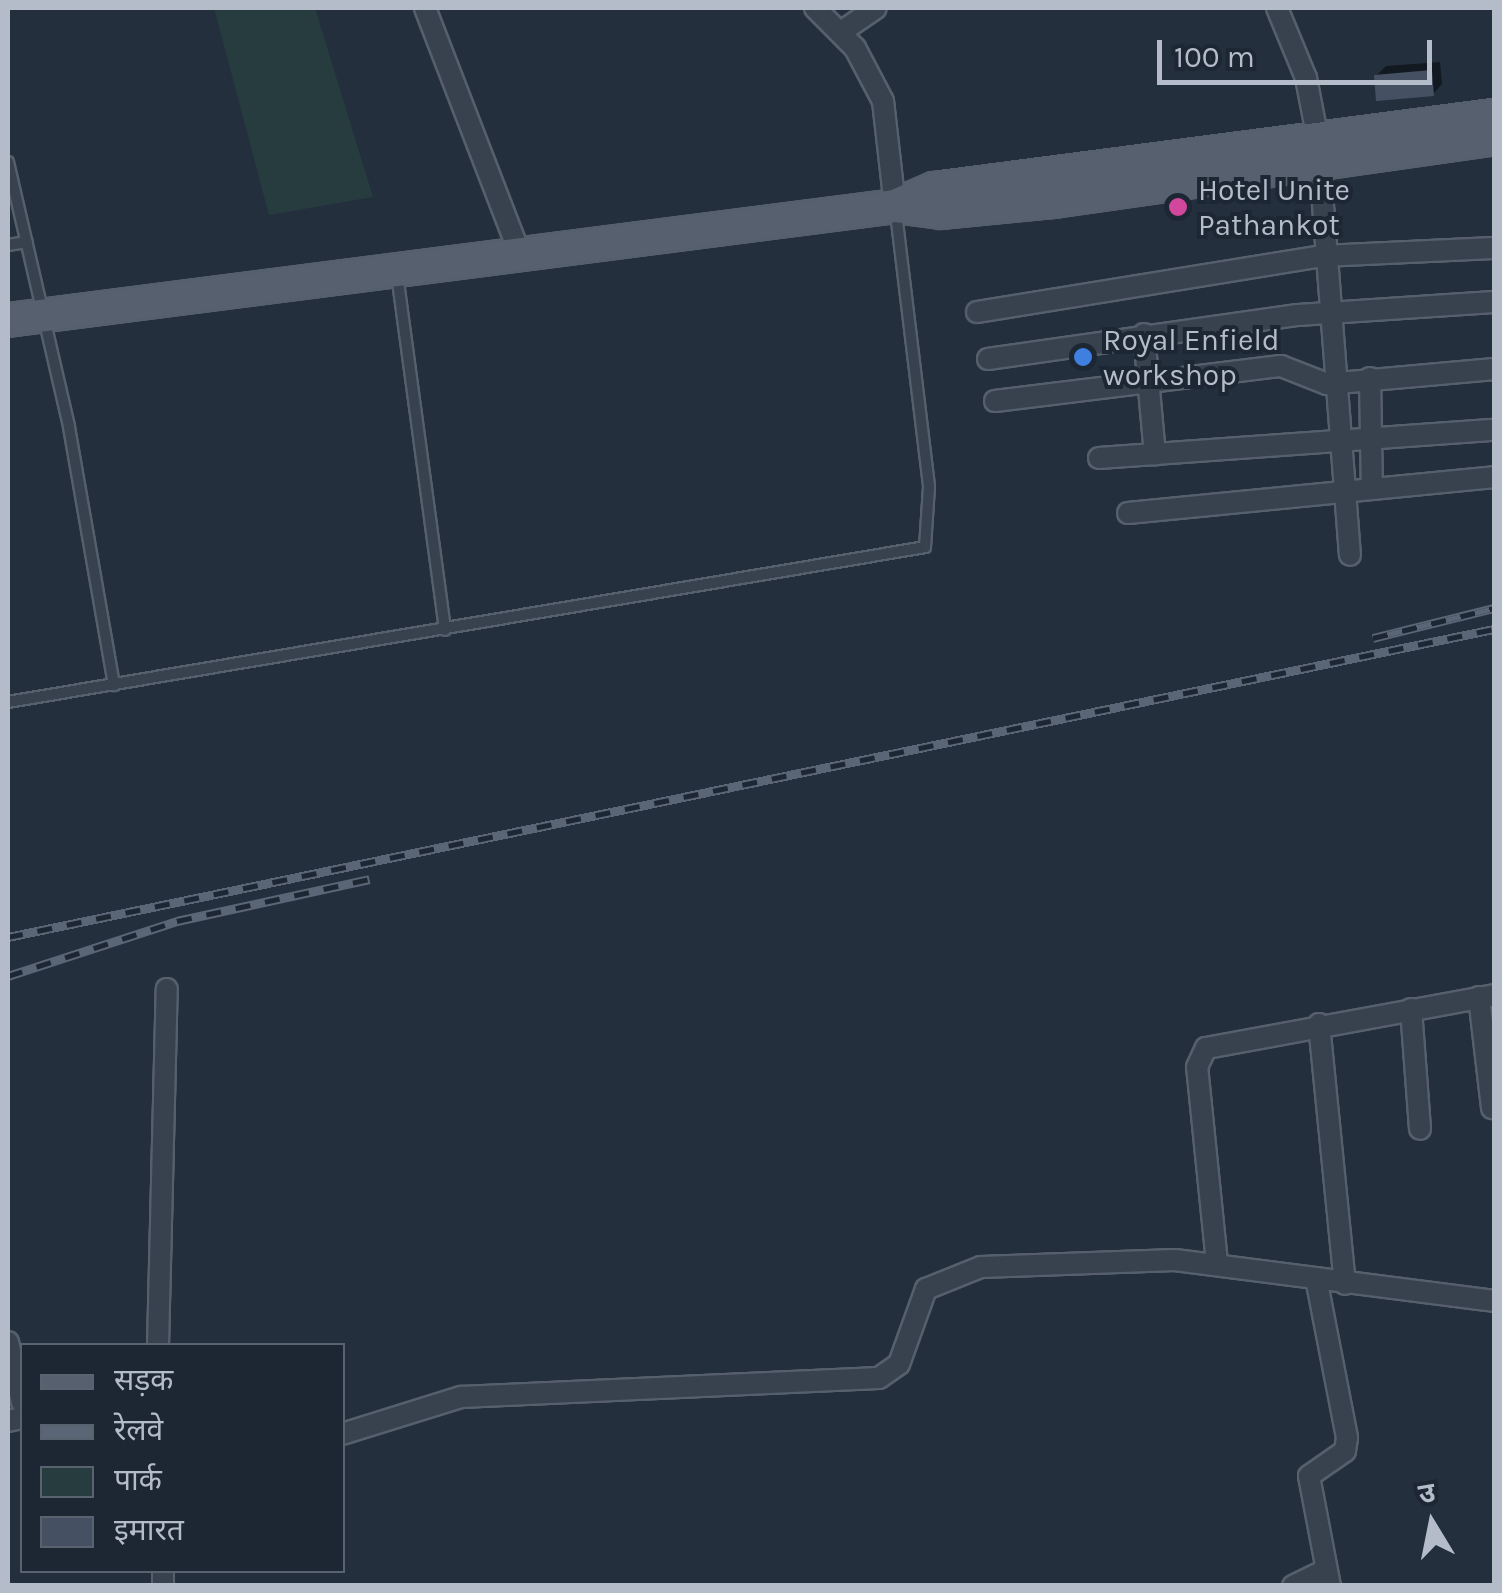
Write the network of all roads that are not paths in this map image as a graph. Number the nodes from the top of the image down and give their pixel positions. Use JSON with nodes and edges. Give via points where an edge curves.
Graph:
{"nodes":[{"id":1,"x":425,"y":8,"type":"edge"},
{"id":2,"x":815,"y":8,"type":"edge"},
{"id":3,"x":876,"y":8,"type":"edge"},
{"id":4,"x":1277,"y":8,"type":"edge"},
{"id":5,"x":841,"y":32,"type":"junction"},
{"id":6,"x":1494,"y":116,"type":"edge"},
{"id":7,"x":1494,"y":138,"type":"edge"},
{"id":8,"x":1317,"y":152,"type":"junction"},
{"id":9,"x":8,"y":162,"type":"edge"},
{"id":10,"x":896,"y":206,"type":"junction"},
{"id":11,"x":27,"y":242,"type":"junction"},
{"id":12,"x":8,"y":245,"type":"edge"},
{"id":13,"x":1494,"y":248,"type":"edge"},
{"id":14,"x":518,"y":249,"type":"junction"},
{"id":15,"x":1322,"y":256,"type":"junction"},
{"id":16,"x":396,"y":266,"type":"junction"},
{"id":17,"x":1494,"y":302,"type":"edge"},
{"id":18,"x":977,"y":312,"type":"dead end"},
{"id":19,"x":46,"y":314,"type":"junction"},
{"id":20,"x":1327,"y":314,"type":"junction"},
{"id":21,"x":8,"y":320,"type":"edge"},
{"id":22,"x":1144,"y":334,"type":"junction"},
{"id":23,"x":988,"y":359,"type":"dead end"},
{"id":24,"x":1494,"y":369,"type":"edge"},
{"id":25,"x":1370,"y":378,"type":"junction"},
{"id":26,"x":1148,"y":379,"type":"junction"},
{"id":27,"x":1333,"y":384,"type":"junction"},
{"id":28,"x":995,"y":401,"type":"dead end"},
{"id":29,"x":1494,"y":430,"type":"edge"},
{"id":30,"x":1374,"y":440,"type":"junction"},
{"id":31,"x":1340,"y":442,"type":"junction"},
{"id":32,"x":1156,"y":454,"type":"junction"},
{"id":33,"x":1099,"y":458,"type":"dead end"},
{"id":34,"x":1494,"y":478,"type":"edge"},
{"id":35,"x":1372,"y":488,"type":"junction"},
{"id":36,"x":1344,"y":490,"type":"junction"},
{"id":37,"x":1128,"y":513,"type":"dead end"},
{"id":38,"x":1350,"y":555,"type":"dead end"},
{"id":39,"x":445,"y":630,"type":"junction"},
{"id":40,"x":114,"y":685,"type":"junction"},
{"id":41,"x":8,"y":702,"type":"edge"},
{"id":42,"x":167,"y":989,"type":"dead end"},
{"id":43,"x":1487,"y":996,"type":"edge"},
{"id":44,"x":1411,"y":1009,"type":"junction"},
{"id":45,"x":1319,"y":1024,"type":"junction"},
{"id":46,"x":1492,"y":1108,"type":"edge"},
{"id":47,"x":1420,"y":1129,"type":"dead end"},
{"id":48,"x":1217,"y":1263,"type":"junction"},
{"id":49,"x":1316,"y":1278,"type":"junction"},
{"id":50,"x":1345,"y":1284,"type":"junction"},
{"id":51,"x":1494,"y":1301,"type":"edge"},
{"id":52,"x":8,"y":1342,"type":"edge"},
{"id":53,"x":158,"y":1343,"type":"edge"},
{"id":54,"x":20,"y":1393,"type":"edge"},
{"id":55,"x":345,"y":1433,"type":"edge"},
{"id":56,"x":1328,"y":1578,"type":"edge"},
{"id":57,"x":1292,"y":1586,"type":"edge"}],
"edges":[{"from":1,"to":14,"type":"street"},
{"from":2,"to":5,"type":"street"},
{"from":3,"to":5,"type":"street"},
{"from":4,"to":8,"type":"street","via":[[1306,78]]},
{"from":5,"to":10,"type":"street","via":[[883,100]]},
{"from":6,"to":8,"type":"main road"},
{"from":7,"to":8,"type":"main road"},
{"from":8,"to":10,"type":"main road","via":[[934,188]]},
{"from":8,"to":15,"type":"street"},
{"from":9,"to":11,"type":"lane"},
{"from":10,"to":14,"type":"main road"},
{"from":10,"to":39,"type":"lane","via":[[929,486],[925,548]]},
{"from":11,"to":12,"type":"lane"},
{"from":11,"to":19,"type":"lane"},
{"from":13,"to":15,"type":"street"},
{"from":14,"to":16,"type":"main road"},
{"from":15,"to":18,"type":"street"},
{"from":15,"to":20,"type":"street"},
{"from":16,"to":19,"type":"main road"},
{"from":16,"to":39,"type":"lane"},
{"from":17,"to":20,"type":"street"},
{"from":19,"to":21,"type":"main road"},
{"from":19,"to":40,"type":"lane"},
{"from":20,"to":22,"type":"street"},
{"from":20,"to":27,"type":"street"},
{"from":22,"to":23,"type":"street"},
{"from":22,"to":26,"type":"street"},
{"from":24,"to":25,"type":"street"},
{"from":25,"to":27,"type":"street"},
{"from":25,"to":30,"type":"street"},
{"from":26,"to":27,"type":"street","via":[[1281,366]]},
{"from":26,"to":28,"type":"street"},
{"from":26,"to":32,"type":"street"},
{"from":27,"to":31,"type":"street"},
{"from":29,"to":30,"type":"street"},
{"from":30,"to":31,"type":"street"},
{"from":30,"to":35,"type":"street"},
{"from":31,"to":32,"type":"street"},
{"from":31,"to":36,"type":"street"},
{"from":32,"to":33,"type":"street"},
{"from":34,"to":35,"type":"street"},
{"from":35,"to":36,"type":"street"},
{"from":36,"to":37,"type":"street"},
{"from":36,"to":38,"type":"street"},
{"from":39,"to":40,"type":"lane"},
{"from":40,"to":41,"type":"lane"},
{"from":42,"to":53,"type":"street"},
{"from":43,"to":44,"type":"street"},
{"from":43,"to":46,"type":"street"},
{"from":44,"to":45,"type":"street"},
{"from":44,"to":47,"type":"street"},
{"from":45,"to":48,"type":"street","via":[[1218,1042],[1198,1057]]},
{"from":45,"to":50,"type":"street"},
{"from":48,"to":49,"type":"street"},
{"from":48,"to":55,"type":"street","via":[[954,1272],[926,1290],[899,1364],[879,1378],[462,1398]]},
{"from":49,"to":50,"type":"street"},
{"from":49,"to":56,"type":"street","via":[[1348,1438],[1345,1451],[1310,1471]]},
{"from":50,"to":51,"type":"street"},
{"from":52,"to":54,"type":"street"},
{"from":56,"to":57,"type":"street"}]}
